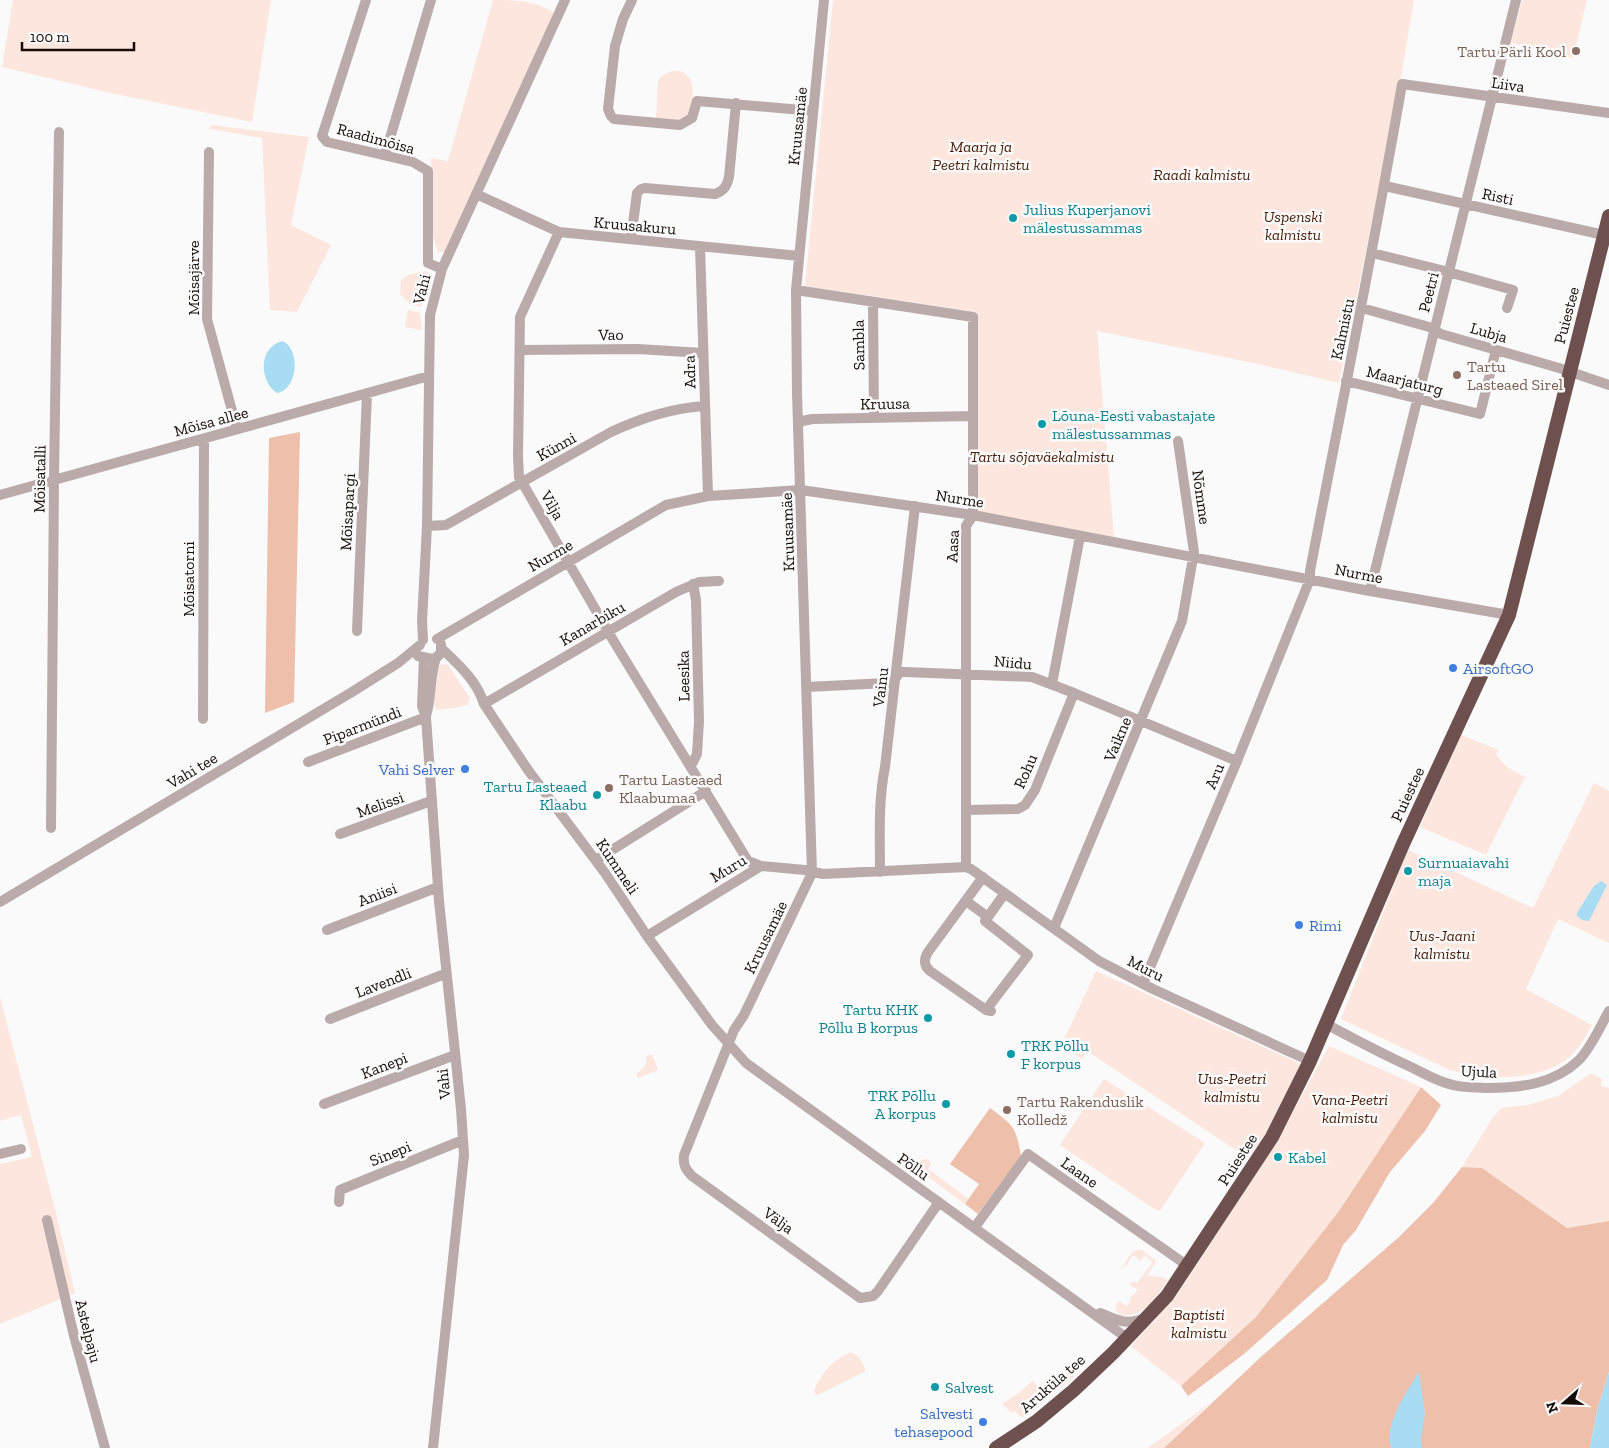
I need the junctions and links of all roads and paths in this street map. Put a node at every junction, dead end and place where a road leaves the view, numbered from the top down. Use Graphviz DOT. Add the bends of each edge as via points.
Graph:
graph roads {
  1 [pos="366,0"];
  2 [pos="431,0"];
  3 [pos="565,0"];
  4 [pos="632,0"];
  5 [pos="824,0"];
  6 [pos="1516,0"];
  7 [pos="1402,84"];
  8 [pos="1492,96"];
  9 [pos="736,104"];
  10 [pos="813,111"];
  11 [pos="1609,113"];
  12 [pos="59,132"];
  13 [pos="209,152"];
  14 [pos="385,155"];
  15 [pos="1385,186"];
  16 [pos="476,194"];
  17 [pos="1465,204"];
  18 [pos="1609,216"];
  19 [pos="559,232"];
  20 [pos="1604,235"];
  21 [pos="631,240"];
  22 [pos="700,246"];
  23 [pos="1372,253"];
  24 [pos="799,256"];
  25 [pos="442,269"];
  26 [pos="1448,272"];
  27 [pos="796,290"];
  28 [pos="873,302"];
  29 [pos="1362,308"];
  30 [pos="1507,308"];
  31 [pos="1434,330"];
  32 [pos="520,350"];
  33 [pos="1496,350"];
  34 [pos="703,352"];
  35 [pos="1569,372"];
  36 [pos="429,376"];
  37 [pos="1346,381"];
  38 [pos="1609,385"];
  39 [pos="367,393"];
  40 [pos="1417,398"];
  41 [pos="705,406"];
  42 [pos="974,416"];
  43 [pos="874,418"];
  44 [pos="798,422"];
  45 [pos="238,429"];
  46 [pos="204,439"];
  47 [pos="1178,441"];
  48 [pos="54,480"];
  49 [pos="522,482"];
  50 [pos="801,490"];
  51 [pos="0,495"];
  52 [pos="708,496"];
  53 [pos="915,506"];
  54 [pos="973,515"];
  55 [pos="427,526"];
  56 [pos="1080,536"];
  57 [pos="1194,557"];
  58 [pos="568,562"];
  59 [pos="1310,579"];
  60 [pos="719,581"];
  61 [pos="693,584"];
  62 [pos="1370,590"];
  63 [pos="423,612"];
  64 [pos="1509,615"];
  65 [pos="357,631"];
  66 [pos="608,631"];
  67 [pos="435,638"];
  68 [pos="421,643"];
  69 [pos="442,648"];
  70 [pos="424,657"];
  71 [pos="436,658"];
  72 [pos="398,663"];
  73 [pos="966,674"];
  74 [pos="896,678"];
  75 [pos="1052,684"];
  76 [pos="806,687"];
  77 [pos="1074,693"];
  78 [pos="484,704"];
  79 [pos="426,717"];
  80 [pos="202,719"];
  81 [pos="1140,721"];
  82 [pos="1237,761"];
  83 [pos="308,762"];
  84 [pos="690,764"];
  85 [pos="706,791"];
  86 [pos="431,801"];
  87 [pos="966,810"];
  88 [pos="51,828"];
  89 [pos="340,834"];
  90 [pos="596,860"];
  91 [pos="761,866"];
  92 [pos="966,867"];
  93 [pos="812,872"];
  94 [pos="880,872"];
  95 [pos="984,878"];
  96 [pos="438,887"];
  97 [pos="1005,893"];
  98 [pos="966,901"];
  99 [pos="0,902"];
  100 [pos="988,917"];
  101 [pos="1054,928"];
  102 [pos="328,930"];
  103 [pos="647,936"];
  104 [pos="447,976"];
  105 [pos="1143,984"];
  106 [pos="1609,1011"];
  107 [pos="330,1019"];
  108 [pos="1326,1024"];
  109 [pos="728,1044"];
  110 [pos="455,1055"];
  111 [pos="1310,1061"];
  112 [pos="324,1104"];
  113 [pos="463,1140"];
  114 [pos="21,1149"];
  115 [pos="0,1154"];
  116 [pos="338,1202"];
  117 [pos="939,1202"];
  118 [pos="47,1220"];
  119 [pos="975,1227"];
  120 [pos="1188,1266"];
  121 [pos="1085,1308"];
  122 [pos="1148,1318"];
  123 [pos="1127,1338"];
  124 [pos="105,1448"];
  125 [pos="433,1448"];
  126 [pos="996,1448"];
  1 -- 14 [label="street, Raadimõisa" via="322,136 327,142"];
  2 -- 14 [label="street"];
  3 -- 16 [label="street, Vahi"];
  4 -- 9 [label="street" via="615,46 608,109 611,116 618,120 680,125 692,118 697,100"];
  5 -- 10 [label="street, Kruusamäe"];
  6 -- 8 [label="street, Peetri"];
  7 -- 8 [label="street, Liiva"];
  7 -- 15 [label="street, Kalmistu"];
  8 -- 11 [label="street, Liiva"];
  8 -- 17 [label="street, Peetri"];
  9 -- 10 [label="street"];
  9 -- 21 [label="street" via="729,177 723,191 715,194 640,189"];
  10 -- 24 [label="street, Kruusamäe"];
  12 -- 48 [label="street, Mõisatalli"];
  13 -- 45 [label="street, Mõisajärve" via="207,319"];
  14 -- 25 [label="street, Raadimõisa" via="413,162 428,171 428,264"];
  15 -- 17 [label="street, Risti"];
  15 -- 23 [label="street, Kalmistu"];
  16 -- 19 [label="street, Kruusakuru"];
  16 -- 25 [label="street, Vahi"];
  17 -- 20 [label="street, Risti"];
  17 -- 26 [label="street, Peetri"];
  18 -- 20 [label="highway, Puiestee"];
  19 -- 21 [label="street, Kruusakuru"];
  19 -- 32 [label="street, Vilja" via="520,317"];
  20 -- 35 [label="highway, Puiestee"];
  21 -- 22 [label="street, Kruusakuru"];
  22 -- 24 [label="street, Kruusakuru"];
  22 -- 34 [label="street, Adra"];
  23 -- 26 [label="street"];
  23 -- 29 [label="street, Kalmistu"];
  24 -- 27 [label="street, Kruusamäe"];
  25 -- 36 [label="street, Vahi" via="430,315"];
  26 -- 30 [label="street" via="1513,290"];
  26 -- 31 [label="street, Peetri"];
  27 -- 28 [label="street, Aasa"];
  27 -- 44 [label="street, Kruusamäe"];
  28 -- 42 [label="street, Aasa" via="973,317"];
  28 -- 43 [label="street, Sambla"];
  29 -- 31 [label="street, Lubja"];
  29 -- 37 [label="street, Kalmistu"];
  31 -- 33 [label="street, Lubja"];
  31 -- 40 [label="street, Peetri"];
  32 -- 34 [label="street, Vao"];
  32 -- 49 [label="street, Vilja" via="518,457"];
  33 -- 35 [label="street, Lubja"];
  33 -- 40 [label="street, Maarjaturg" via="1480,414"];
  34 -- 41 [label="street, Adra"];
  35 -- 38 [label="street, Lubja"];
  35 -- 64 [label="highway, Puiestee"];
  36 -- 39 [label="street, Mõisa allee"];
  36 -- 55 [label="street, Vahi"];
  37 -- 40 [label="street, Maarjaturg"];
  37 -- 59 [label="street, Kalmistu"];
  39 -- 45 [label="street, Mõisa allee"];
  39 -- 65 [label="street, Mõisapargi"];
  40 -- 62 [label="street, Peetri"];
  41 -- 49 [label="street, Künni" via="636,420"];
  41 -- 52 [label="street, Adra"];
  42 -- 43 [label="street, Kruusa"];
  42 -- 54 [label="street, Aasa"];
  43 -- 44 [label="street, Kruusa"];
  44 -- 50 [label="street, Kruusamäe"];
  45 -- 46 [label="street, Mõisa allee"];
  46 -- 48 [label="street, Mõisa allee"];
  46 -- 80 [label="street, Mõisatorni"];
  47 -- 57 [label="street, Nõmme"];
  48 -- 51 [label="street, Mõisa allee"];
  48 -- 88 [label="street, Mõisatalli"];
  49 -- 55 [label="street, Künni" via="446,525"];
  49 -- 58 [label="street, Vilja"];
  50 -- 52 [label="street, Nurme"];
  50 -- 53 [label="street, Nurme"];
  50 -- 76 [label="street, Kruusamäe"];
  52 -- 58 [label="street, Nurme" via="666,505"];
  53 -- 54 [label="street, Nurme"];
  53 -- 74 [label="street, Vainu"];
  54 -- 56 [label="street, Nurme"];
  54 -- 73 [label="street, Aasa" via="966,526"];
  55 -- 63 [label="street, Vahi"];
  56 -- 57 [label="street, Nurme"];
  56 -- 75 [label="street"];
  57 -- 59 [label="street, Nurme"];
  57 -- 81 [label="street, Vaikne" via="1182,622"];
  58 -- 66 [label="street, Vilja"];
  58 -- 67 [label="street, Nurme"];
  59 -- 62 [label="street, Nurme"];
  59 -- 82 [label="street, Aru"];
  60 -- 61 [label="street, Kanarbiku"];
  61 -- 66 [label="street, Kanarbiku"];
  61 -- 84 [label="street, Leesika" via="700,721 697,754"];
  62 -- 64 [label="street, Nurme"];
  63 -- 67 [label="street, Vahi"];
  63 -- 68 [label="street, Vahi"];
  64 -- 108 [label="highway, Puiestee" via="1403,844"];
  66 -- 78 [label="street, Kanarbiku"];
  66 -- 84 [label="street, Vilja"];
  67 -- 68 [label="street" via="426,638"];
  67 -- 69 [label="street"];
  68 -- 70 [label="street" via="420,652"];
  68 -- 72 [label="street, Vahi tee"];
  69 -- 71 [label="street"];
  69 -- 78 [label="street, Kummeli" via="465,670"];
  70 -- 71 [label="street"];
  70 -- 72 [label="street, Vahi tee" via="417,656"];
  70 -- 79 [label="street, Vahi" via="422,706"];
  71 -- 78 [label="street, Kummeli" via="452,666"];
  71 -- 79 [label="street, Vahi"];
  72 -- 99 [label="street, Vahi tee"];
  73 -- 74 [label="street, Niidu" via="900,672"];
  73 -- 75 [label="street, Niidu" via="1032,677"];
  73 -- 87 [label="street, Aasa"];
  74 -- 76 [label="street, Niidu" via="887,683"];
  74 -- 94 [label="street, Vainu" via="879,815"];
  75 -- 77 [label="street, Niidu"];
  76 -- 93 [label="street, Kruusamäe"];
  77 -- 81 [label="street, Niidu"];
  77 -- 87 [label="street, Rohu" via="1035,790 1025,804 1018,809"];
  78 -- 90 [label="street, Kummeli" via="528,770"];
  79 -- 83 [label="street, Piparmündi"];
  79 -- 86 [label="street, Vahi"];
  81 -- 82 [label="street, Niidu"];
  81 -- 101 [label="street, Vaikne"];
  82 -- 105 [label="street, Aru"];
  84 -- 85 [label="street, Vilja"];
  85 -- 90 [label="street"];
  85 -- 91 [label="street, Vilja" via="748,861"];
  86 -- 89 [label="street, Melissi"];
  86 -- 96 [label="street, Vahi"];
  87 -- 92 [label="street, Aasa"];
  90 -- 103 [label="street, Kummeli"];
  91 -- 93 [label="street, Muru"];
  91 -- 103 [label="street, Muru"];
  92 -- 94 [label="street, Muru"];
  92 -- 95 [label="street, Muru"];
  93 -- 94 [label="street, Muru"];
  93 -- 109 [label="street, Kruusamäe"];
  95 -- 97 [label="street, Muru"];
  95 -- 98 [label="street"];
  96 -- 102 [label="street, Aniisi"];
  96 -- 104 [label="street, Vahi"];
  97 -- 100 [label="street"];
  97 -- 101 [label="street, Muru"];
  98 -- 100 [label="street"];
  98 -- 100 [label="street" via="928,952 925,964 988,1010 1028,955 985,921"];
  101 -- 105 [label="street, Muru" via="1099,961"];
  103 -- 109 [label="street, Kummeli"];
  104 -- 107 [label="street, Lavendli" via="442,975"];
  104 -- 110 [label="street, Vahi"];
  105 -- 111 [label="street, Muru"];
  106 -- 108 [label="street, Ujula" via="1581,1058 1563,1073 1544,1082 1504,1088 1466,1087 1439,1081"];
  108 -- 111 [label="highway, Puiestee"];
  109 -- 117 [label="street, Põllu" via="746,1063"];
  109 -- 117 [label="street, Välja" via="684,1155 685,1169 692,1176 860,1298 873,1296 878,1291"];
  110 -- 112 [label="street, Kanepi"];
  110 -- 113 [label="street, Vahi"];
  111 -- 120 [label="highway, Puiestee" via="1272,1137"];
  113 -- 116 [label="street, Sinepi" via="340,1190"];
  113 -- 125 [label="street, Vahi" via="455,1248"];
  114 -- 115 [label="street"];
  117 -- 119 [label="street, Põllu"];
  118 -- 124 [label="street, Astelpaju"];
  119 -- 120 [label="street, Laane" via="1028,1154"];
  119 -- 121 [label="street, Põllu"];
  120 -- 122 [label="highway, Puiestee"];
  121 -- 122 [label="street, Põllu" via="1123,1322"];
  121 -- 123 [label="street, Põllu"];
  122 -- 123 [label="highway, Puiestee"];
  123 -- 126 [label="highway, Aruküla tee" via="1044,1416"];
}
